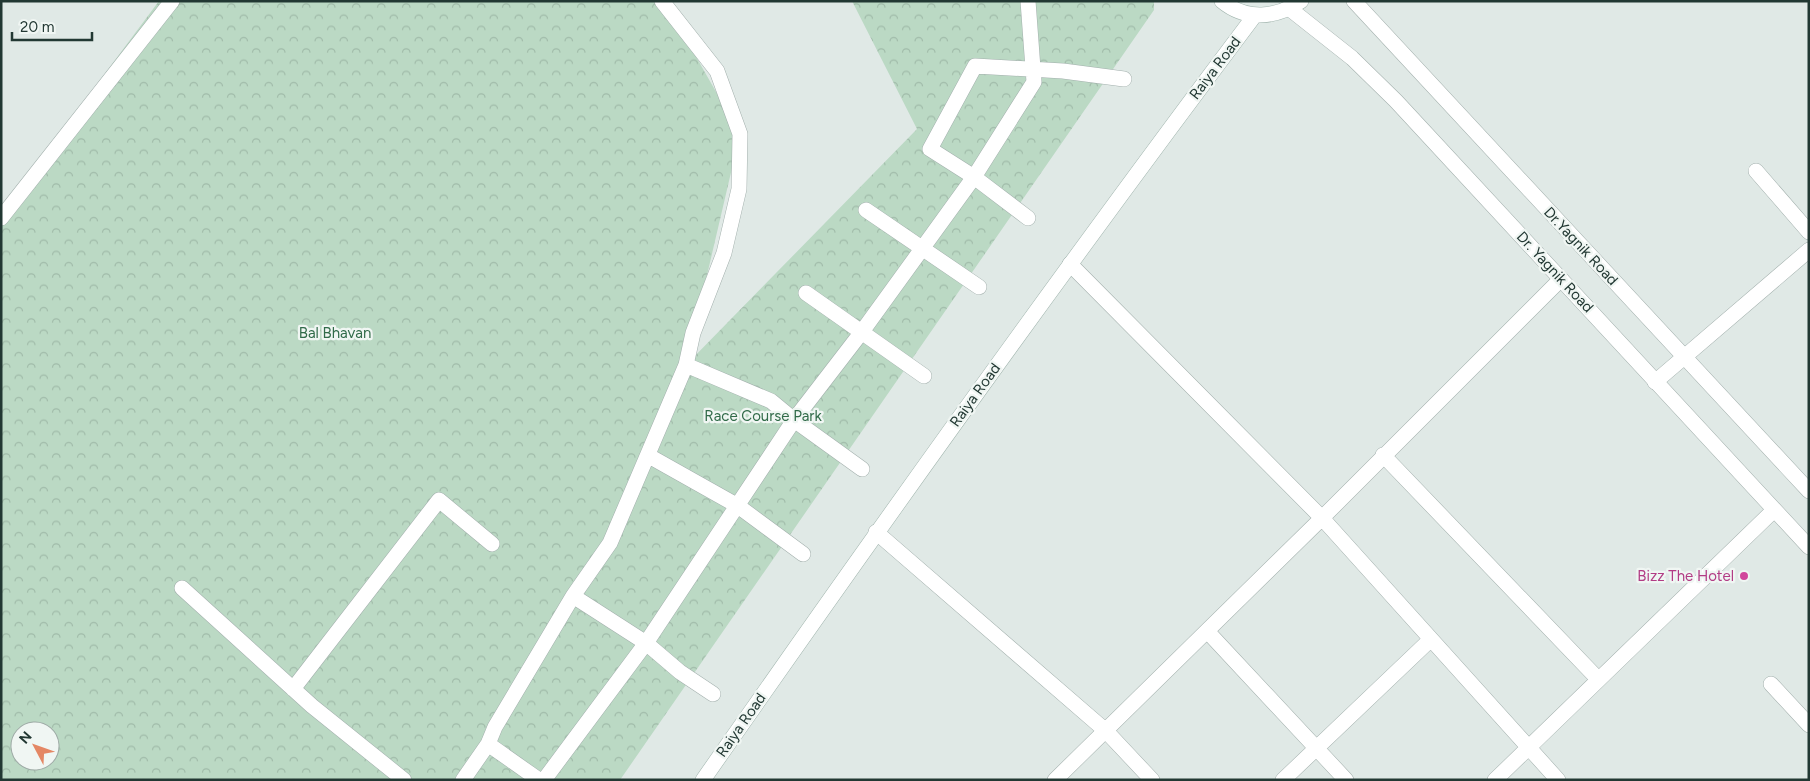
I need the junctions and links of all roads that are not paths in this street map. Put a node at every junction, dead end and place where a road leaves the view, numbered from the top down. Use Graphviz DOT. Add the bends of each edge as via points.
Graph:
graph roads {
  1 [pos="172,1"];
  2 [pos="662,1"];
  3 [pos="1028,1"];
  4 [pos="1222,1"];
  5 [pos="1354,1"];
  6 [pos="1295,5"];
  7 [pos="1256,15"];
  8 [pos="1033,69"];
  9 [pos="1124,79"];
  10 [pos="1756,171"];
  11 [pos="974,177"];
  12 [pos="866,210"];
  13 [pos="1,218"];
  14 [pos="1028,218"];
  15 [pos="1809,232"];
  16 [pos="922,250"];
  17 [pos="1809,250"];
  18 [pos="1070,264"];
  19 [pos="1561,279"];
  20 [pos="979,287"];
  21 [pos="806,293"];
  22 [pos="861,333"];
  23 [pos="1684,356"];
  24 [pos="686,365"];
  25 [pos="924,376"];
  26 [pos="1656,382"];
  27 [pos="794,420"];
  28 [pos="1383,455"];
  29 [pos="648,456"];
  30 [pos="862,469"];
  31 [pos="1809,490"];
  32 [pos="738,506"];
  33 [pos="1773,511"];
  34 [pos="1322,518"];
  35 [pos="876,532"];
  36 [pos="492,544"];
  37 [pos="1809,547"];
  38 [pos="803,554"];
  39 [pos="182,588"];
  40 [pos="573,596"];
  41 [pos="1207,631"];
  42 [pos="1430,640"];
  43 [pos="646,643"];
  44 [pos="1598,679"];
  45 [pos="1770,684"];
  46 [pos="293,690"];
  47 [pos="713,694"];
  48 [pos="1809,725"];
  49 [pos="1106,730"];
  50 [pos="488,744"];
  51 [pos="1529,747"];
  52 [pos="1316,748"];
  53 [pos="404,780"];
  54 [pos="463,780"];
  55 [pos="540,780"];
  56 [pos="544,780"];
  57 [pos="703,780"];
  58 [pos="1055,780"];
  59 [pos="1152,780"];
  60 [pos="1283,780"];
  61 [pos="1346,780"];
  62 [pos="1495,780"];
  63 [pos="1558,780"];
  1 -- 13 [label="street"];
  2 -- 24 [label="street" via="717,72 740,134 737,198 724,253 692,333"];
  3 -- 8 [label="street"];
  4 -- 7 [label="street" via="1239,12"];
  5 -- 23 [label="street, Dr.Yagnik Road"];
  6 -- 7 [label="street" via="1273,14"];
  6 -- 19 [label="street, Dr. Yagnik Road" via="1396,101"];
  7 -- 18 [label="street, Raiya Road"];
  8 -- 9 [label="street"];
  8 -- 11 [label="street" via="1034,82"];
  8 -- 11 [label="street" via="975,66 949,111 930,149"];
  10 -- 15 [label="street"];
  11 -- 14 [label="street"];
  11 -- 16 [label="street"];
  12 -- 16 [label="street"];
  16 -- 20 [label="street"];
  16 -- 22 [label="street"];
  17 -- 23 [label="street"];
  18 -- 34 [label="street"];
  18 -- 35 [label="street, Raiya Road"];
  19 -- 26 [label="street, Dr. Yagnik Road"];
  19 -- 28 [label="street"];
  21 -- 22 [label="street"];
  22 -- 25 [label="street"];
  22 -- 27 [label="street"];
  23 -- 26 [label="street"];
  23 -- 31 [label="street, Dr.Yagnik Road"];
  24 -- 27 [label="street" via="772,401"];
  24 -- 29 [label="street"];
  26 -- 33 [label="street, Dr. Yagnik Road"];
  27 -- 30 [label="street"];
  27 -- 32 [label="street"];
  28 -- 34 [label="street"];
  28 -- 44 [label="street"];
  29 -- 32 [label="street"];
  29 -- 40 [label="street" via="610,543"];
  32 -- 38 [label="street"];
  32 -- 43 [label="street"];
  33 -- 37 [label="street, Dr. Yagnik Road"];
  33 -- 44 [label="street"];
  34 -- 41 [label="street"];
  34 -- 42 [label="street"];
  35 -- 49 [label="street"];
  35 -- 57 [label="street, Raiya Road"];
  36 -- 46 [label="street" via="439,500"];
  39 -- 46 [label="street"];
  40 -- 43 [label="street"];
  40 -- 50 [label="street"];
  41 -- 49 [label="street"];
  41 -- 52 [label="street"];
  42 -- 51 [label="street"];
  42 -- 52 [label="street"];
  43 -- 47 [label="street"];
  43 -- 56 [label="street"];
  44 -- 51 [label="street"];
  45 -- 48 [label="street"];
  46 -- 53 [label="street"];
  49 -- 58 [label="street"];
  49 -- 59 [label="street"];
  50 -- 54 [label="street"];
  50 -- 55 [label="street"];
  51 -- 62 [label="street"];
  51 -- 63 [label="street"];
  52 -- 60 [label="street"];
  52 -- 61 [label="street"];
}
